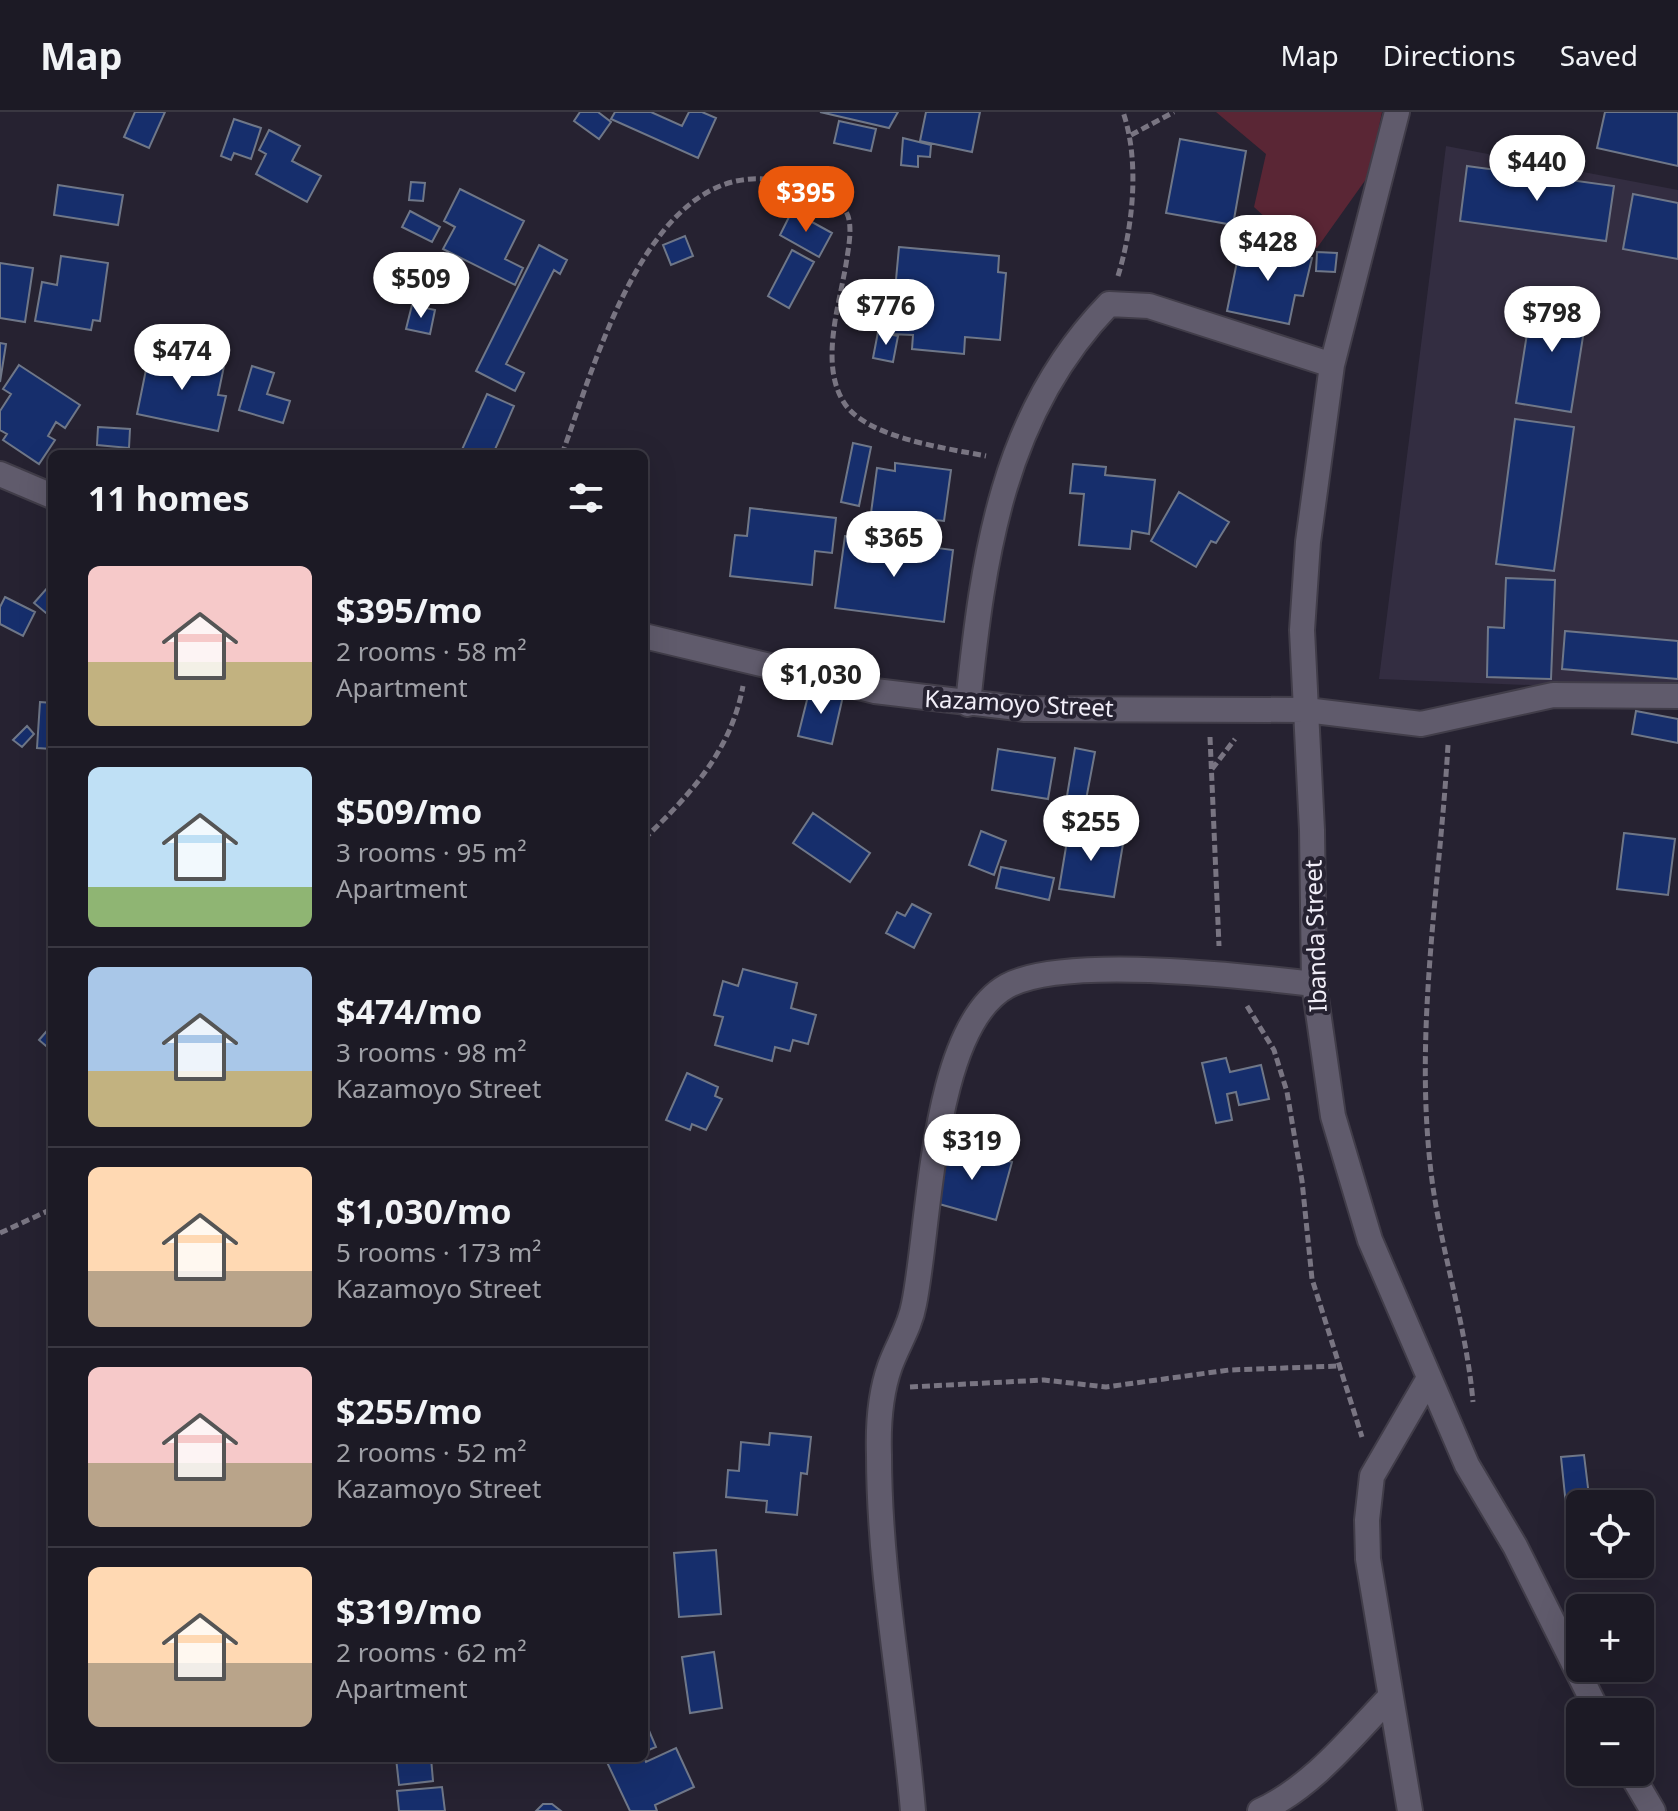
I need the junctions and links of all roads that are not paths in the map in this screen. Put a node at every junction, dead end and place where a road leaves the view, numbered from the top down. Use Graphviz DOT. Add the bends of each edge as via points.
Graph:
graph roads {
  1 [pos="1397,112"];
  2 [pos="1332,365"];
  3 [pos="0,474"];
  4 [pos="48,494"];
  5 [pos="648,637"];
  6 [pos="1678,696"];
  7 [pos="968,704"];
  8 [pos="1306,710"];
  9 [pos="1314,984"];
  10 [pos="1429,1378"];
  11 [pos="1389,1698"];
  12 [pos="1591,1698"];
  13 [pos="1638,1786"];
  14 [pos="913,1811"];
  15 [pos="1260,1811"];
  16 [pos="1410,1811"];
  17 [pos="1653,1811"];
  1 -- 2 [label="street, Ibanda Street"];
  2 -- 7 [label="street" via="1149,306 1109,304 1078,336 1010,461 978,608"];
  2 -- 8 [label="street, Ibanda Street" via="1308,542 1302,630"];
  3 -- 4 [label="street"];
  5 -- 7 [label="street, Kazamoyo Street" via="875,691"];
  6 -- 8 [label="street, Kazamoyo Street" via="1553,695 1421,724"];
  7 -- 8 [label="street, Kazamoyo Street"];
  8 -- 9 [label="street, Ibanda Street"];
  9 -- 10 [label="street, Ibanda Street" via="1333,1116 1370,1240"];
  9 -- 14 [label="street" via="1219,972 1037,976 1001,990 981,1012 956,1064 935,1144 913,1308 884,1388 879,1454 883,1551"];
  10 -- 11 [label="street" via="1372,1476 1368,1559"];
  10 -- 12 [label="street, Ibanda Street" via="1467,1465 1515,1546"];
  11 -- 15 [label="street" via="1304,1783"];
  11 -- 16 [label="street"];
  13 -- 17 [label="street"];
}
